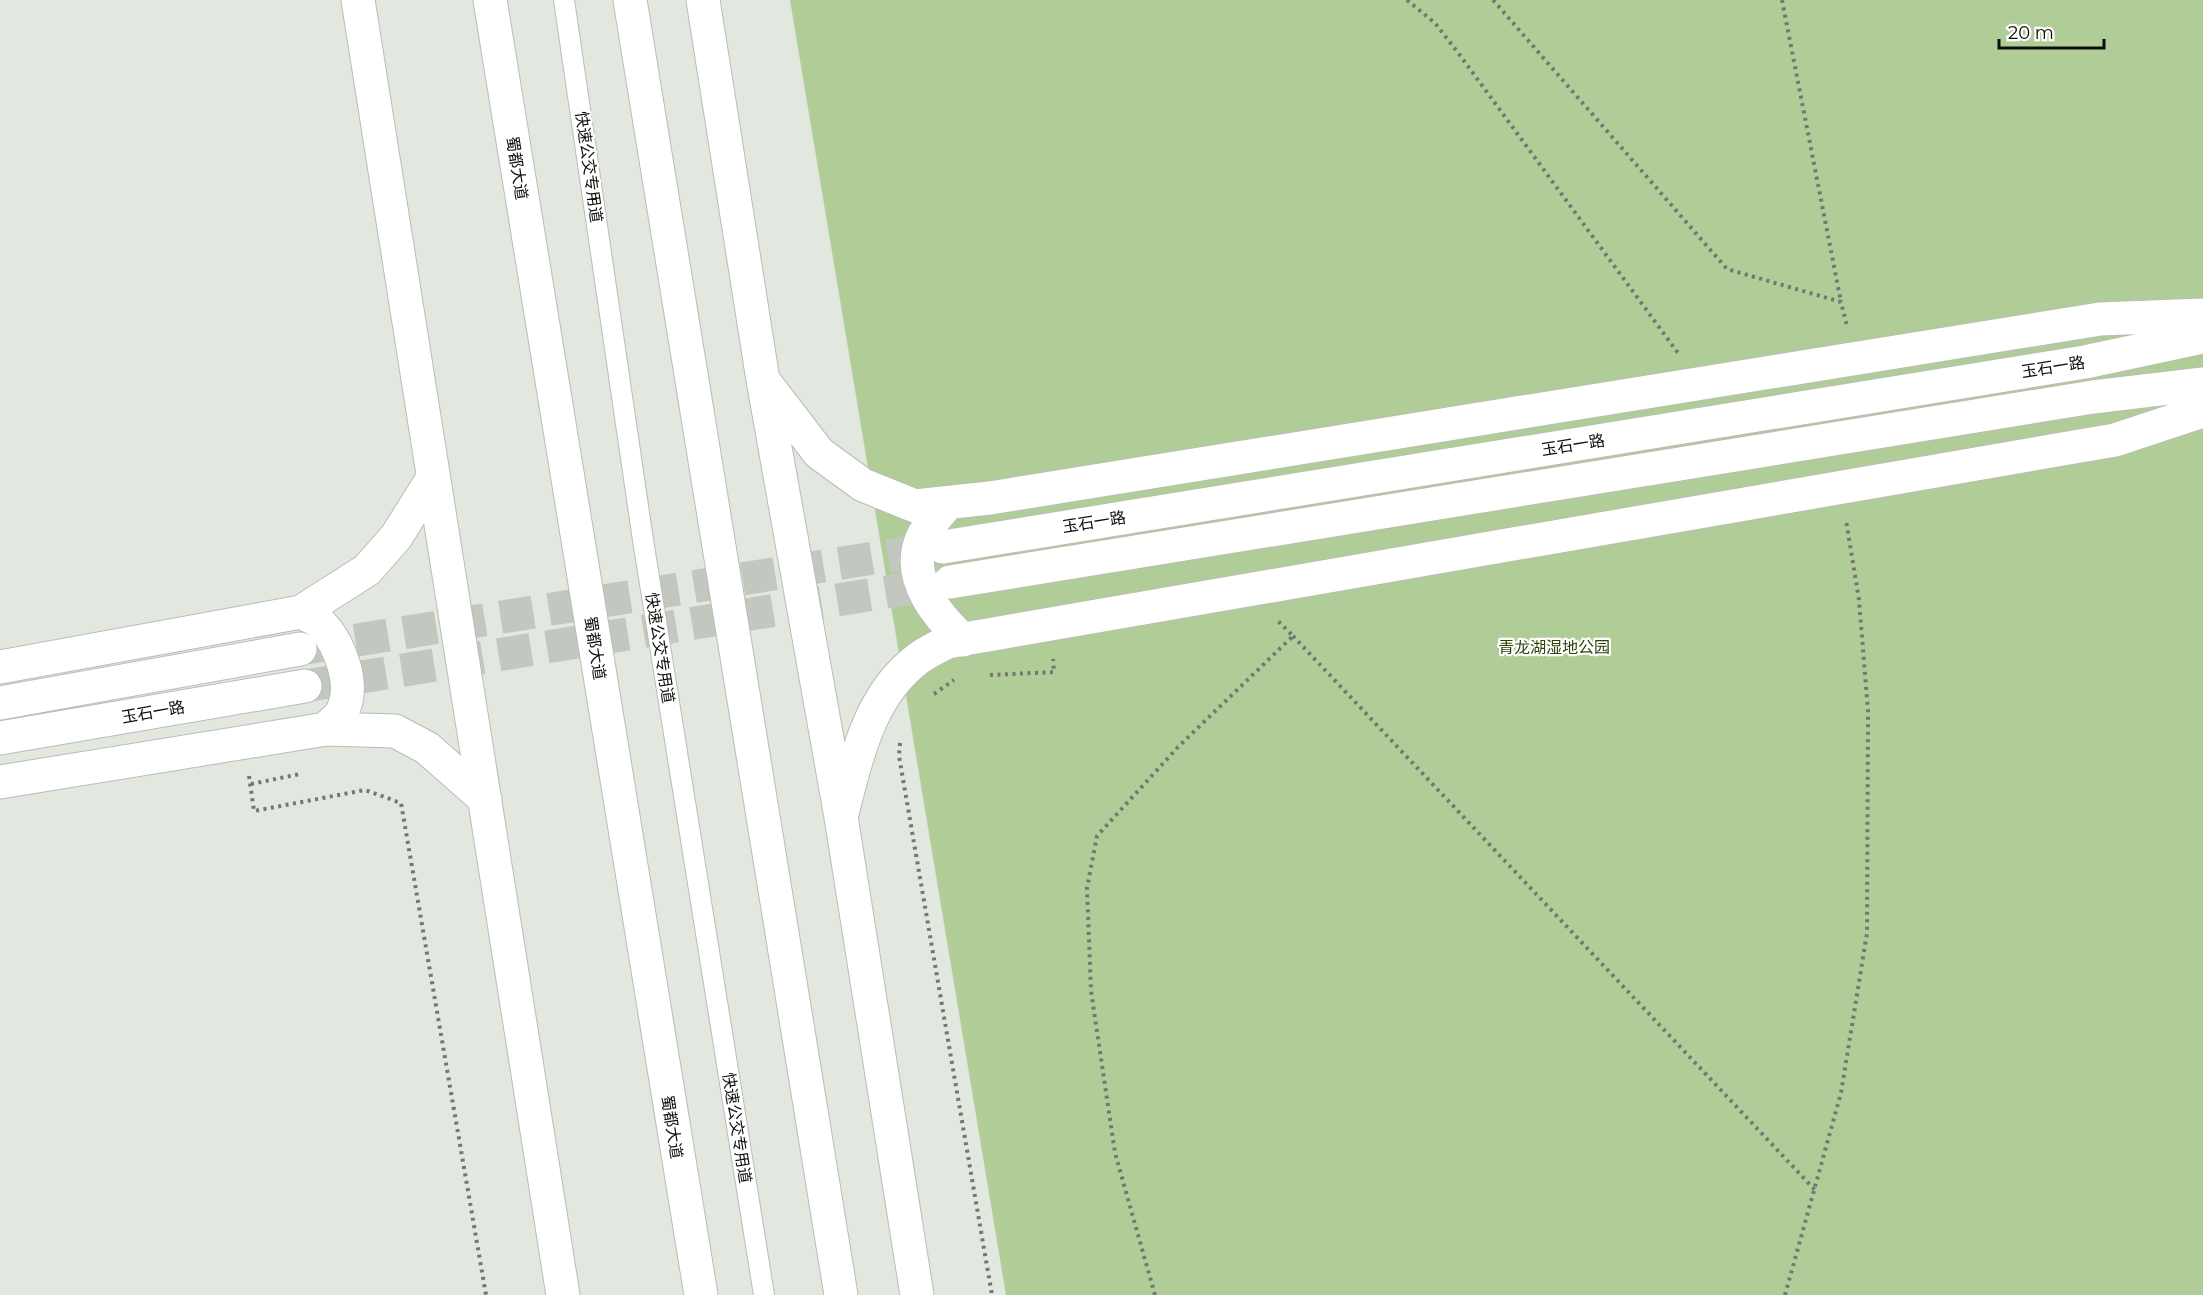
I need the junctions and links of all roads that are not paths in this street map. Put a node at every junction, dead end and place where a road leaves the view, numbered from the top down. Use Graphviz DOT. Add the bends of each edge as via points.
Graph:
graph roads {
  1 [pos="358,0"];
  2 [pos="490,0"];
  3 [pos="564,0"];
  4 [pos="630,0"];
  5 [pos="703,0"];
  6 [pos="2203,315"];
  7 [pos="2203,338"];
  8 [pos="763,380"];
  9 [pos="2203,384"];
  10 [pos="2203,411"];
  11 [pos="434,478"];
  12 [pos="948,502"];
  13 [pos="943,547"];
  14 [pos="950,582"];
  15 [pos="301,612"];
  16 [pos="963,640"];
  17 [pos="300,649"];
  18 [pos="0,667"];
  19 [pos="305,686"];
  20 [pos="0,703"];
  21 [pos="326,729"];
  22 [pos="0,738"];
  23 [pos="0,782"];
  24 [pos="484,799"];
  25 [pos="841,817"];
  26 [pos="563,1295"];
  27 [pos="701,1295"];
  28 [pos="764,1295"];
  29 [pos="841,1295"];
  30 [pos="917,1295"];
  1 -- 11 [label="main road"];
  2 -- 27 [label="main road, 蜀都大道"];
  3 -- 28 [label="lane, 快速公交专用道" via="644,540"];
  4 -- 29 [label="main road"];
  5 -- 8 [label="main road"];
  6 -- 12 [label="main road" via="2100,319"];
  7 -- 13 [label="main road, 玉石一路" via="2085,362"];
  8 -- 12 [label="main road" via="819,453 863,485 915,507"];
  8 -- 25 [label="main road"];
  9 -- 14 [label="main road" via="2081,399"];
  10 -- 16 [label="main road" via="2115,440"];
  11 -- 15 [label="main road" via="396,537 368,570"];
  11 -- 24 [label="main road"];
  12 -- 16 [label="main road" via="924,534 916,555 925,597"];
  15 -- 18 [label="main road"];
  15 -- 21 [label="main road" via="320,622 338,646 344,671 346,692 342,712"];
  16 -- 25 [label="main road" via="947,642 918,658 897,679 863,733"];
  17 -- 20 [label="main road"];
  19 -- 22 [label="main road, 玉石一路"];
  21 -- 23 [label="main road"];
  21 -- 24 [label="main road" via="395,731 427,748"];
  24 -- 26 [label="main road"];
  25 -- 30 [label="main road"];
}
